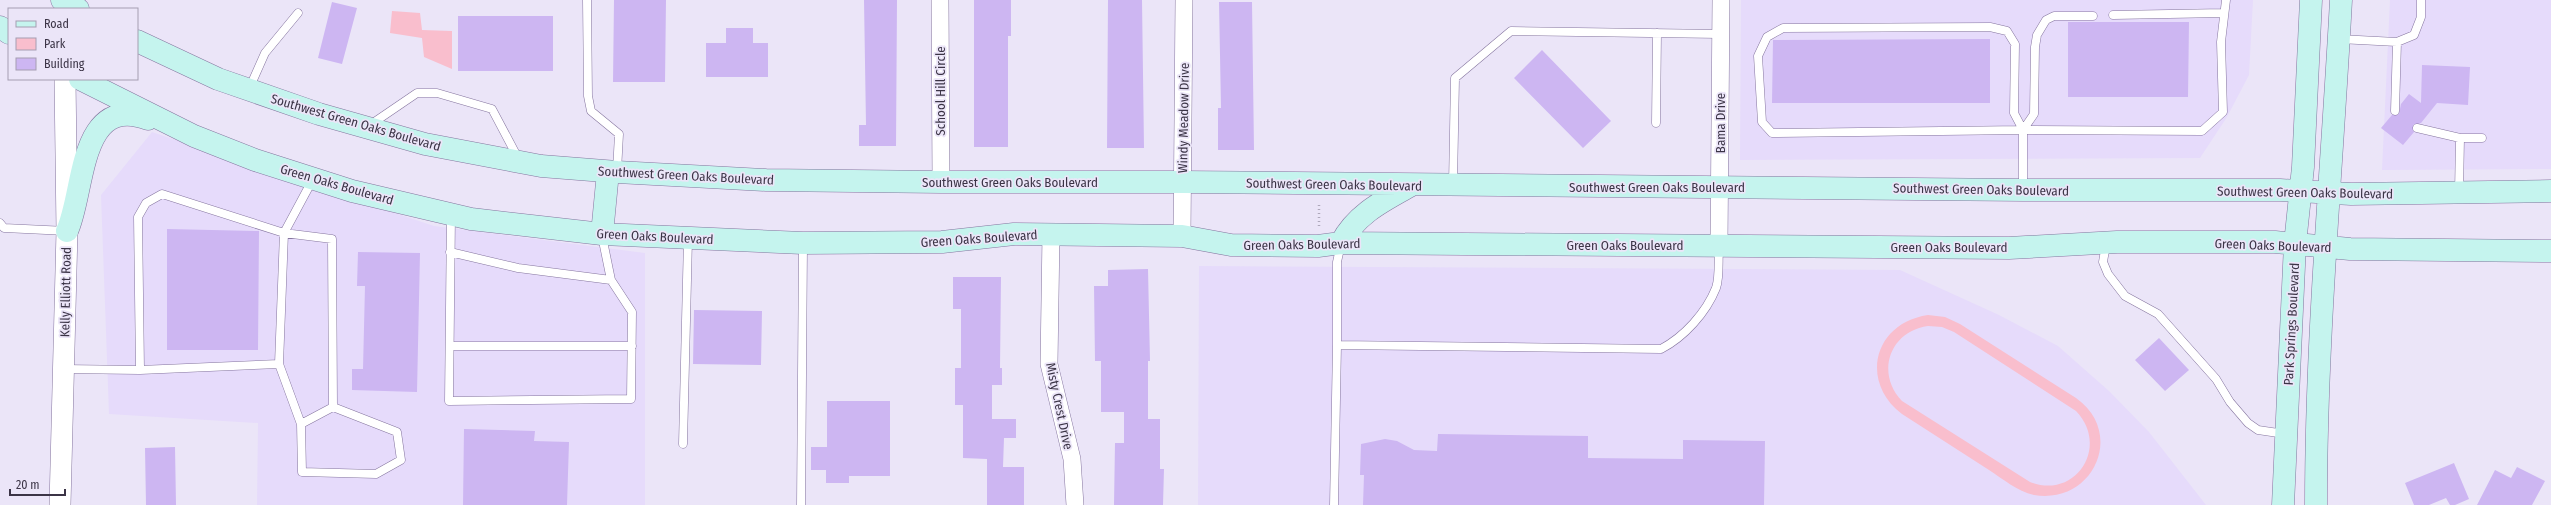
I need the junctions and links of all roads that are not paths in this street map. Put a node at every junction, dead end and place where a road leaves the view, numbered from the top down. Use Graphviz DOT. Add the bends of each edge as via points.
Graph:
graph roads {
  1 [pos="587,0"];
  2 [pos="940,0"];
  3 [pos="1184,0"];
  4 [pos="1721,0"];
  5 [pos="2226,0"];
  6 [pos="2311,0"];
  7 [pos="2341,0"];
  8 [pos="2421,0"];
  9 [pos="298,12"];
  10 [pos="2224,13"];
  11 [pos="2113,15"];
  12 [pos="2093,16"];
  13 [pos="1658,33"];
  14 [pos="1720,34"];
  15 [pos="2339,39"];
  16 [pos="138,41"];
  17 [pos="2397,42"];
  18 [pos="65,80"];
  19 [pos="82,80"];
  20 [pos="248,90"];
  21 [pos="2395,111"];
  22 [pos="168,123"];
  23 [pos="1656,123"];
  24 [pos="366,127"];
  25 [pos="2417,128"];
  26 [pos="2023,130"];
  27 [pos="2460,138"];
  28 [pos="2482,138"];
  29 [pos="520,162"];
  30 [pos="613,172"];
  31 [pos="313,179"];
  32 [pos="941,182"];
  33 [pos="1182,182"];
  34 [pos="1411,185"];
  35 [pos="1453,186"];
  36 [pos="1719,187"];
  37 [pos="2023,190"];
  38 [pos="2300,191"];
  39 [pos="2551,191"];
  40 [pos="2329,193"];
  41 [pos="2459,193"];
  42 [pos="451,214"];
  43 [pos="0,224"];
  44 [pos="67,231"];
  45 [pos="284,233"];
  46 [pos="602,234"];
  47 [pos="1051,234"];
  48 [pos="1182,236"];
  49 [pos="688,239"];
  50 [pos="803,243"];
  51 [pos="1341,243"];
  52 [pos="2106,243"];
  53 [pos="2295,244"];
  54 [pos="1719,246"];
  55 [pos="2325,246"];
  56 [pos="2551,251"];
  57 [pos="450,252"];
  58 [pos="611,280"];
  59 [pos="1337,345"];
  60 [pos="450,346"];
  61 [pos="632,346"];
  62 [pos="279,364"];
  63 [pos="63,369"];
  64 [pos="140,370"];
  65 [pos="333,407"];
  66 [pos="301,424"];
  67 [pos="2285,434"];
  68 [pos="683,444"];
  69 [pos="60,505"];
  70 [pos="801,505"];
  71 [pos="1075,505"];
  72 [pos="1334,505"];
  73 [pos="2283,505"];
  74 [pos="2316,505"];
  1 -- 30 [label="lane" via="588,96 591,110 618,134"];
  2 -- 32 [label="street, School Hill Circle"];
  3 -- 33 [label="street, Windy Meadow Drive"];
  4 -- 14 [label="street, Bama Drive"];
  5 -- 10 [label="lane"];
  6 -- 38 [label="main road, Park Springs Boulevard"];
  7 -- 15 [label="main road"];
  8 -- 17 [label="lane" via="2421,17 2414,35"];
  9 -- 20 [label="lane" via="265,53"];
  10 -- 11 [label="lane"];
  10 -- 26 [label="lane" via="2221,42 2223,112 2202,131"];
  12 -- 26 [label="lane" via="2054,16 2046,20 2037,35 2034,47 2034,114"];
  13 -- 14 [label="lane"];
  13 -- 23 [label="lane"];
  13 -- 35 [label="lane" via="1510,30 1455,78"];
  14 -- 36 [label="street, Bama Drive"];
  15 -- 17 [label="lane"];
  15 -- 40 [label="main road" via="2333,166"];
  16 -- 20 [label="main road, Southwest Green Oaks Boulevard" via="218,79"];
  17 -- 21 [label="lane"];
  18 -- 44 [label="street, Kelly Elliott Road"];
  19 -- 22 [label="main road, Green Oaks Boulevard"];
  20 -- 24 [label="main road, Southwest Green Oaks Boulevard"];
  22 -- 31 [label="main road, Green Oaks Boulevard" via="255,160"];
  22 -- 44 [label="main road" via="157,123 136,115 123,115 108,120 99,127 88,149 73,218"];
  24 -- 29 [label="main road, Southwest Green Oaks Boulevard" via="425,144"];
  24 -- 29 [label="lane" via="417,93 437,93 492,109"];
  25 -- 27 [label="lane"];
  26 -- 26 [label="lane" via="2014,113 2015,44 2007,30 1783,28 1767,37 1758,56 1762,122 1772,133"];
  26 -- 37 [label="lane"];
  27 -- 28 [label="lane"];
  27 -- 41 [label="lane"];
  29 -- 30 [label="main road, Southwest Green Oaks Boulevard"];
  30 -- 32 [label="main road, Southwest Green Oaks Boulevard" via="766,180"];
  30 -- 46 [label="main road"];
  31 -- 42 [label="main road, Green Oaks Boulevard" via="352,191"];
  31 -- 45 [label="lane"];
  32 -- 33 [label="main road, Southwest Green Oaks Boulevard"];
  33 -- 34 [label="main road, Southwest Green Oaks Boulevard"];
  33 -- 48 [label="street, Windy Meadow Drive"];
  34 -- 35 [label="main road, Southwest Green Oaks Boulevard"];
  34 -- 51 [label="main road" via="1372,208 1349,228"];
  35 -- 36 [label="main road, Southwest Green Oaks Boulevard"];
  36 -- 37 [label="main road, Southwest Green Oaks Boulevard"];
  36 -- 54 [label="street, Bama Drive"];
  37 -- 38 [label="main road, Southwest Green Oaks Boulevard"];
  38 -- 40 [label="main road, Southwest Green Oaks Boulevard"];
  38 -- 53 [label="main road, Park Springs Boulevard"];
  39 -- 41 [label="main road, Southwest Green Oaks Boulevard"];
  40 -- 41 [label="main road, Southwest Green Oaks Boulevard"];
  40 -- 55 [label="main road"];
  42 -- 46 [label="main road, Green Oaks Boulevard" via="470,219"];
  42 -- 57 [label="lane"];
  43 -- 44 [label="lane" via="4,228"];
  44 -- 63 [label="street, Kelly Elliott Road"];
  45 -- 62 [label="lane"];
  45 -- 64 [label="lane" via="162,194 146,203 138,217"];
  45 -- 65 [label="lane" via="332,239"];
  46 -- 49 [label="main road, Green Oaks Boulevard"];
  46 -- 58 [label="lane"];
  47 -- 48 [label="main road, Green Oaks Boulevard"];
  47 -- 50 [label="main road, Green Oaks Boulevard" via="1014,234 942,242"];
  47 -- 71 [label="street, Misty Crest Drive" via="1049,364 1072,459"];
  48 -- 51 [label="main road, Green Oaks Boulevard" via="1231,245 1318,246"];
  49 -- 50 [label="main road, Green Oaks Boulevard"];
  49 -- 68 [label="lane"];
  50 -- 70 [label="lane"];
  51 -- 54 [label="main road, Green Oaks Boulevard"];
  51 -- 59 [label="lane" via="1337,262"];
  52 -- 53 [label="main road, Green Oaks Boulevard"];
  52 -- 54 [label="main road, Green Oaks Boulevard" via="2009,248"];
  52 -- 67 [label="lane" via="2104,262 2108,274 2125,296 2158,314 2216,379 2230,402 2248,423 2258,430"];
  53 -- 55 [label="main road, Green Oaks Boulevard"];
  53 -- 67 [label="main road, Park Springs Boulevard"];
  54 -- 59 [label="lane" via="1717,287 1700,314 1679,339 1661,349"];
  55 -- 56 [label="main road, Green Oaks Boulevard"];
  55 -- 74 [label="main road" via="2316,434"];
  57 -- 58 [label="lane" via="518,268"];
  57 -- 60 [label="lane"];
  58 -- 61 [label="lane" via="632,312"];
  59 -- 72 [label="lane"];
  60 -- 61 [label="lane"];
  60 -- 61 [label="lane" via="449,401 631,399"];
  62 -- 64 [label="lane"];
  62 -- 66 [label="lane"];
  63 -- 64 [label="lane"];
  63 -- 69 [label="street, Kelly Elliott Road"];
  65 -- 66 [label="lane"];
  65 -- 66 [label="lane" via="397,432 400,460 376,474 302,472"];
  67 -- 73 [label="main road, Park Springs Boulevard"];
}
